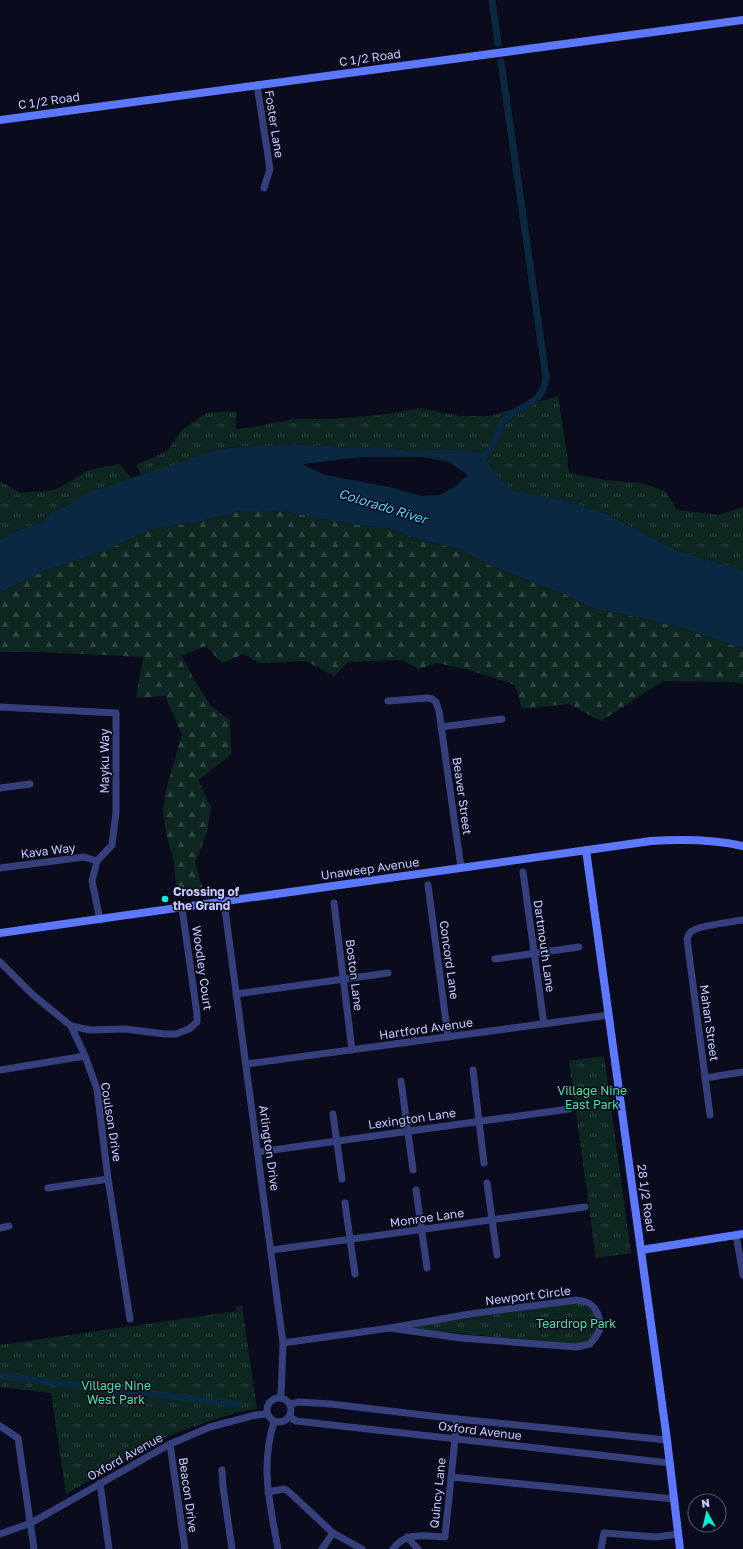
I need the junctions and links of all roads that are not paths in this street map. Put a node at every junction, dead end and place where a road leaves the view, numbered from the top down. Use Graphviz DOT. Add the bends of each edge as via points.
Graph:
graph roads {
  1 [pos="743,20"];
  2 [pos="257,85"];
  3 [pos="0,120"];
  4 [pos="264,188"];
  5 [pos="388,701"];
  6 [pos="0,707"];
  7 [pos="502,720"];
  8 [pos="441,727"];
  9 [pos="30,784"];
  10 [pos="0,788"];
  11 [pos="743,846"];
  12 [pos="586,850"];
  13 [pos="98,861"];
  14 [pos="0,868"];
  15 [pos="461,868"];
  16 [pos="523,872"];
  17 [pos="428,885"];
  18 [pos="224,902"];
  19 [pos="334,903"];
  20 [pos="182,908"];
  21 [pos="100,920"];
  22 [pos="743,920"];
  23 [pos="0,933"];
  24 [pos="579,947"];
  25 [pos="534,954"];
  26 [pos="494,959"];
  27 [pos="0,962"];
  28 [pos="388,973"];
  29 [pos="344,979"];
  30 [pos="236,994"];
  31 [pos="609,1015"];
  32 [pos="544,1024"];
  33 [pos="71,1026"];
  34 [pos="448,1037"];
  35 [pos="352,1050"];
  36 [pos="85,1056"];
  37 [pos="246,1064"];
  38 [pos="0,1070"];
  39 [pos="473,1070"];
  40 [pos="743,1072"];
  41 [pos="705,1078"];
  42 [pos="401,1081"];
  43 [pos="570,1109"];
  44 [pos="333,1114"];
  45 [pos="710,1114"];
  46 [pos="479,1121"];
  47 [pos="408,1131"];
  48 [pos="337,1141"];
  49 [pos="258,1152"];
  50 [pos="484,1163"];
  51 [pos="413,1170"];
  52 [pos="108,1179"];
  53 [pos="342,1179"];
  54 [pos="487,1183"];
  55 [pos="48,1188"];
  56 [pos="416,1190"];
  57 [pos="346,1203"];
  58 [pos="586,1207"];
  59 [pos="492,1220"];
  60 [pos="9,1226"];
  61 [pos="0,1228"];
  62 [pos="421,1230"];
  63 [pos="740,1235"];
  64 [pos="350,1239"];
  65 [pos="272,1250"];
  66 [pos="641,1250"];
  67 [pos="497,1255"];
  68 [pos="427,1268"];
  69 [pos="355,1274"];
  70 [pos="743,1275"];
  71 [pos="130,1319"];
  72 [pos="390,1328"];
  73 [pos="283,1343"];
  74 [pos="281,1398"];
  75 [pos="290,1404"];
  76 [pos="267,1414"];
  77 [pos="290,1417"];
  78 [pos="457,1419"];
  79 [pos="274,1422"];
  80 [pos="0,1426"];
  81 [pos="455,1439"];
  82 [pos="667,1440"];
  83 [pos="170,1444"];
  84 [pos="670,1463"];
  85 [pos="222,1470"];
  86 [pos="451,1477"];
  87 [pos="100,1483"];
  88 [pos="268,1492"];
  89 [pos="674,1499"];
  90 [pos="31,1523"];
  91 [pos="333,1533"];
  92 [pos="0,1534"];
  93 [pos="678,1534"];
  94 [pos="407,1537"];
  95 [pos="34,1549"];
  96 [pos="109,1549"];
  97 [pos="185,1549"];
  98 [pos="232,1549"];
  99 [pos="278,1549"];
  100 [pos="322,1549"];
  101 [pos="362,1549"];
  102 [pos="393,1549"];
  103 [pos="418,1549"];
  104 [pos="601,1549"];
  105 [pos="680,1549"];
  1 -- 2 [label="street, C 1/2 Road"];
  2 -- 3 [label="street, C 1/2 Road"];
  2 -- 4 [label="street, Foster Lane" via="270,169"];
  5 -- 8 [label="street, Beaver Street" via="432,699 437,706"];
  6 -- 13 [label="street, Mayku Way" via="116,713 116,812 112,845"];
  7 -- 8 [label="street"];
  8 -- 15 [label="street, Beaver Street"];
  9 -- 10 [label="street"];
  11 -- 12 [label="street, Unaweep Avenue" via="678,839"];
  12 -- 15 [label="street, Unaweep Avenue"];
  12 -- 31 [label="street, 28 1/2 Road"];
  13 -- 14 [label="street, Kava Way" via="84,857"];
  13 -- 21 [label="street, Mayku Way" via="92,881"];
  15 -- 18 [label="street, Unaweep Avenue"];
  16 -- 25 [label="street, Dartmouth Lane"];
  17 -- 34 [label="street, Concord Lane"];
  18 -- 20 [label="street, Unaweep Avenue"];
  18 -- 30 [label="street, Arlington Drive"];
  19 -- 29 [label="street, Boston Lane"];
  20 -- 21 [label="street, Unaweep Avenue"];
  20 -- 33 [label="street, Woodley Court" via="197,1022 190,1029 176,1034 125,1029 90,1030"];
  21 -- 23 [label="street, Unaweep Avenue"];
  22 -- 41 [label="street, Mahan Street" via="702,927 688,934"];
  24 -- 25 [label="street"];
  25 -- 26 [label="street"];
  25 -- 32 [label="street, Dartmouth Lane"];
  27 -- 33 [label="street, Coulson Drive" via="32,994"];
  28 -- 29 [label="street"];
  29 -- 30 [label="street"];
  29 -- 35 [label="street, Boston Lane"];
  30 -- 37 [label="street, Arlington Drive"];
  31 -- 32 [label="street, Hartford Avenue"];
  31 -- 66 [label="street, 28 1/2 Road"];
  32 -- 34 [label="street, Hartford Avenue"];
  33 -- 36 [label="street, Coulson Drive"];
  34 -- 35 [label="street, Hartford Avenue"];
  35 -- 37 [label="street, Hartford Avenue"];
  36 -- 38 [label="street"];
  36 -- 52 [label="street, Coulson Drive" via="97,1089"];
  37 -- 49 [label="street, Arlington Drive"];
  39 -- 46 [label="street"];
  40 -- 41 [label="street"];
  41 -- 45 [label="street, Mahan Street"];
  42 -- 47 [label="street"];
  43 -- 46 [label="street, Lexington Lane"];
  44 -- 48 [label="street"];
  46 -- 47 [label="street, Lexington Lane"];
  46 -- 50 [label="street"];
  47 -- 48 [label="street, Lexington Lane"];
  47 -- 51 [label="street"];
  48 -- 49 [label="street, Lexington Lane"];
  48 -- 53 [label="street"];
  49 -- 65 [label="street, Arlington Drive"];
  52 -- 55 [label="street"];
  52 -- 71 [label="street, Coulson Drive"];
  54 -- 59 [label="street"];
  56 -- 62 [label="street"];
  57 -- 64 [label="street"];
  58 -- 59 [label="street, Monroe Lane"];
  59 -- 62 [label="street, Monroe Lane"];
  59 -- 67 [label="street"];
  60 -- 61 [label="street"];
  62 -- 64 [label="street, Monroe Lane"];
  62 -- 68 [label="street"];
  63 -- 66 [label="street"];
  63 -- 70 [label="street"];
  64 -- 65 [label="street, Monroe Lane"];
  64 -- 69 [label="street"];
  65 -- 73 [label="street, Arlington Drive"];
  66 -- 82 [label="street, 28 1/2 Road"];
  72 -- 72 [label="street, Newport Circle" via="461,1338 576,1348 590,1344 600,1325 596,1311 591,1305 577,1300"];
  72 -- 73 [label="street, Newport Circle"];
  73 -- 74 [label="street, Arlington Drive"];
  74 -- 75 [label="street"];
  74 -- 76 [label="street" via="274,1399 269,1404"];
  75 -- 77 [label="street"];
  75 -- 78 [label="street, Oxford Avenue" via="330,1404"];
  76 -- 79 [label="street"];
  76 -- 83 [label="street, Oxford Avenue" via="210,1427"];
  77 -- 79 [label="street" via="281,1422"];
  77 -- 81 [label="street, Oxford Avenue" via="296,1421"];
  78 -- 81 [label="street, Quincy Lane"];
  78 -- 82 [label="street, Oxford Avenue"];
  79 -- 88 [label="street" via="266,1461"];
  80 -- 90 [label="street" via="18,1438"];
  81 -- 84 [label="street, Oxford Avenue"];
  81 -- 86 [label="street, Quincy Lane"];
  82 -- 84 [label="street, 28 1/2 Road"];
  83 -- 87 [label="street, Oxford Avenue"];
  83 -- 97 [label="street, Beacon Drive"];
  84 -- 89 [label="street, 28 1/2 Road"];
  85 -- 98 [label="street"];
  86 -- 89 [label="street"];
  86 -- 94 [label="street, Quincy Lane" via="445,1537"];
  87 -- 90 [label="street, Oxford Avenue"];
  87 -- 96 [label="street"];
  88 -- 91 [label="street" via="284,1489 288,1491"];
  88 -- 99 [label="street"];
  89 -- 93 [label="street, 28 1/2 Road"];
  90 -- 92 [label="street, Oxford Avenue"];
  90 -- 95 [label="street"];
  91 -- 100 [label="street"];
  91 -- 101 [label="street"];
  93 -- 104 [label="street" via="656,1537 604,1533"];
  93 -- 105 [label="street, 28 1/2 Road"];
  94 -- 102 [label="street"];
  94 -- 103 [label="street"];
}
